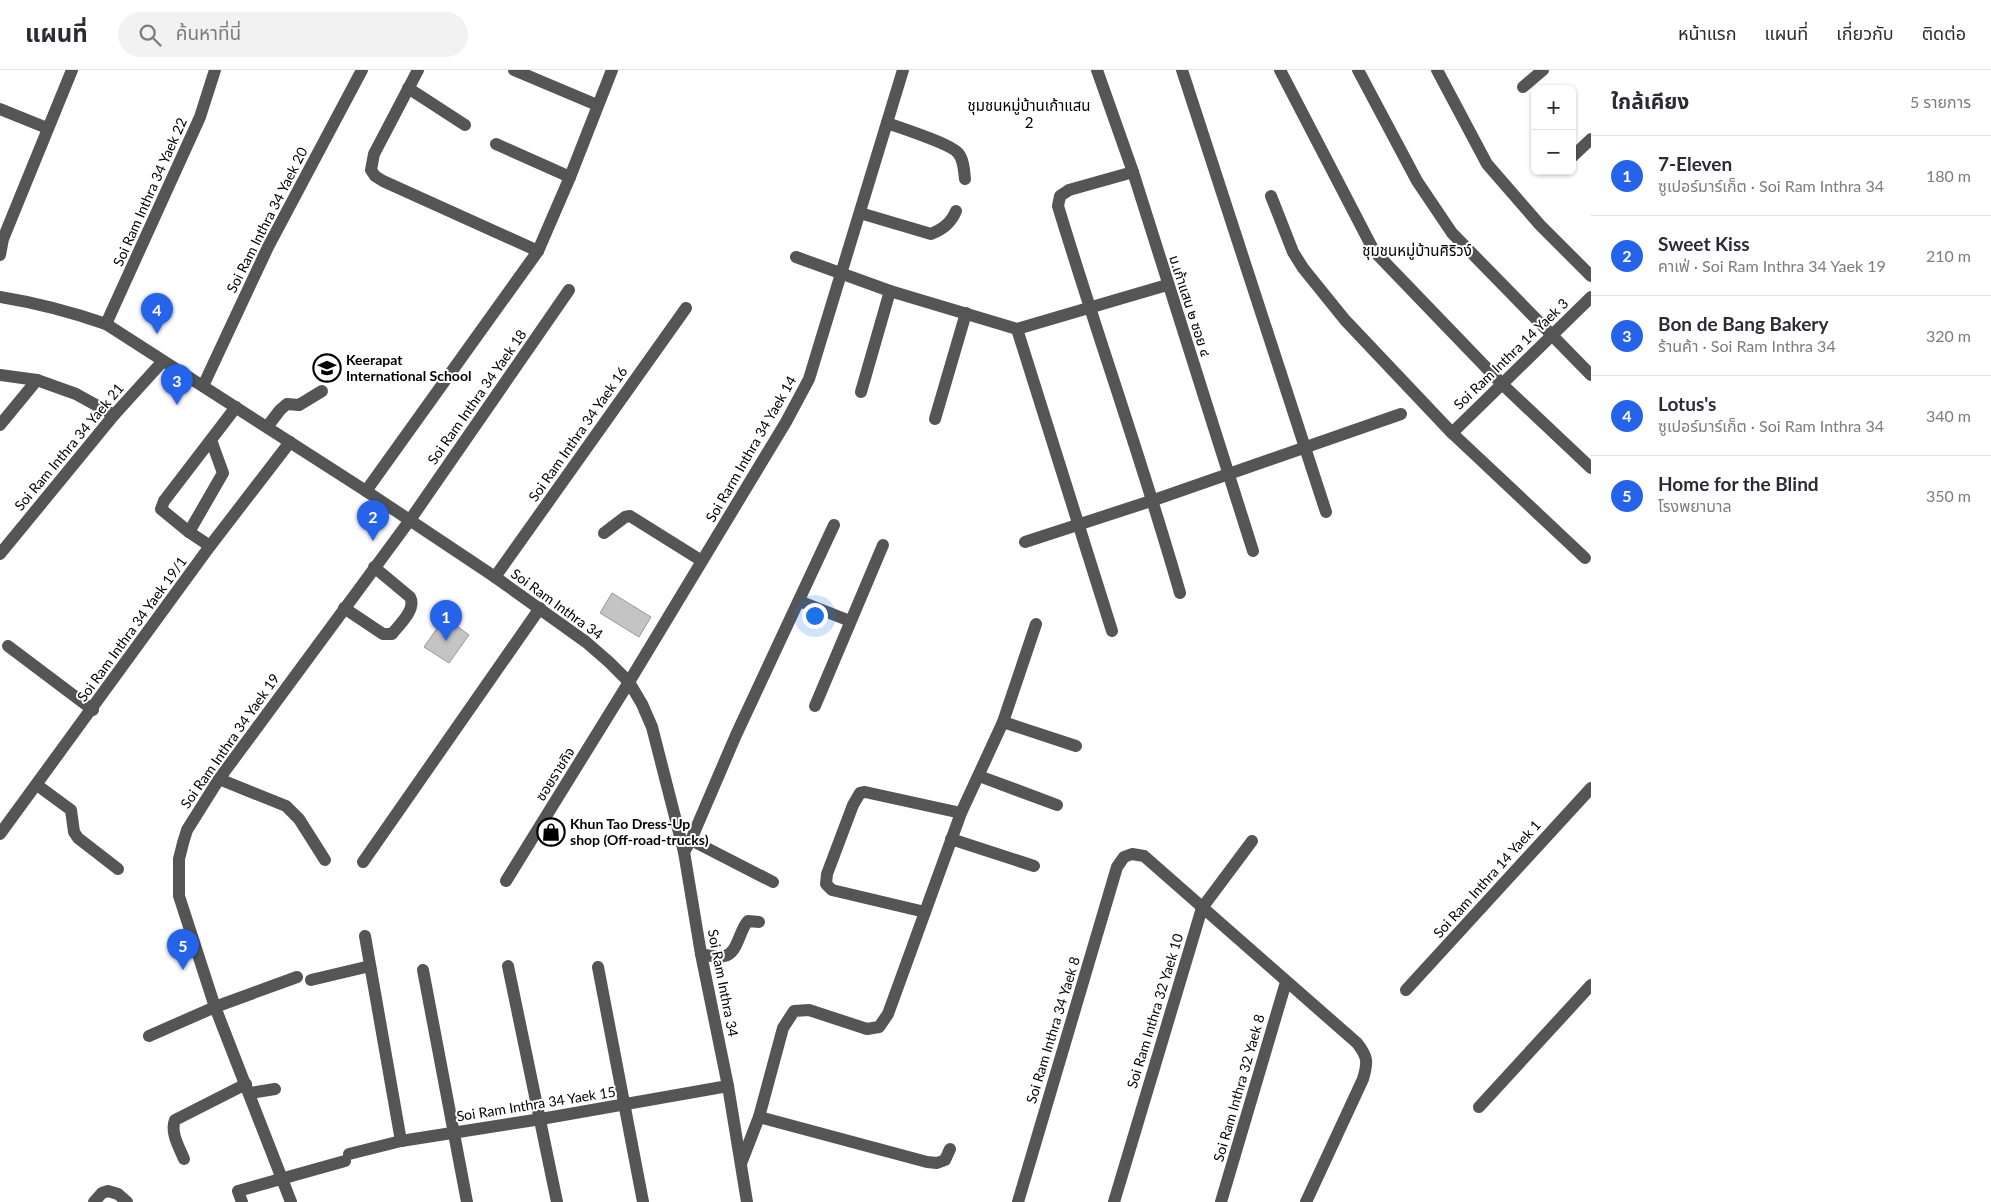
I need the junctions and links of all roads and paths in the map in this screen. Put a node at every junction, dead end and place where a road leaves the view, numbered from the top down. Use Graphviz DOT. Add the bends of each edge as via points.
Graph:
graph roads {
  1 [pos="72,70"];
  2 [pos="216,70"];
  3 [pos="418,70"];
  4 [pos="514,70"];
  5 [pos="612,70"];
  6 [pos="903,70"];
  7 [pos="1097,70"];
  8 [pos="1182,70"];
  9 [pos="1280,70"];
  10 [pos="1358,70"];
  11 [pos="1437,70"];
  12 [pos="1543,70"];
  13 [pos="358,72"];
  14 [pos="1523,87"];
  15 [pos="408,88"];
  16 [pos="597,105"];
  17 [pos="0,109"];
  18 [pos="887,122"];
  19 [pos="466,125"];
  20 [pos="47,128"];
  21 [pos="1591,138"];
  22 [pos="496,144"];
  23 [pos="1576,153"];
  24 [pos="1133,172"];
  25 [pos="570,177"];
  26 [pos="965,179"];
  27 [pos="1271,196"];
  28 [pos="956,211"];
  29 [pos="860,213"];
  30 [pos="538,251"];
  31 [pos="0,255"];
  32 [pos="796,257"];
  33 [pos="841,273"];
  34 [pos="1591,276"];
  35 [pos="1167,285"];
  36 [pos="569,290"];
  37 [pos="890,291"];
  38 [pos="0,297"];
  39 [pos="1591,297"];
  40 [pos="686,308"];
  41 [pos="1089,308"];
  42 [pos="966,313"];
  43 [pos="106,324"];
  44 [pos="1017,329"];
  45 [pos="1551,334"];
  46 [pos="163,361"];
  47 [pos="1591,375"];
  48 [pos="0,376"];
  49 [pos="37,380"];
  50 [pos="1502,384"];
  51 [pos="203,386"];
  52 [pos="322,391"];
  53 [pos="861,392"];
  54 [pos="236,407"];
  55 [pos="1400,414"];
  56 [pos="114,415"];
  57 [pos="935,419"];
  58 [pos="0,425"];
  59 [pos="267,427"];
  60 [pos="1452,433"];
  61 [pos="211,440"];
  62 [pos="290,442"];
  63 [pos="1305,448"];
  64 [pos="1591,468"];
  65 [pos="1228,473"];
  66 [pos="366,491"];
  67 [pos="1154,500"];
  68 [pos="1326,512"];
  69 [pos="410,520"];
  70 [pos="834,525"];
  71 [pos="1078,525"];
  72 [pos="189,532"];
  73 [pos="604,533"];
  74 [pos="1025,542"];
  75 [pos="884,545"];
  76 [pos="210,546"];
  77 [pos="1253,551"];
  78 [pos="0,554"];
  79 [pos="1585,558"];
  80 [pos="702,561"];
  81 [pos="374,567"];
  82 [pos="495,577"];
  83 [pos="1180,593"];
  84 [pos="799,601"];
  85 [pos="344,608"];
  86 [pos="540,608"];
  87 [pos="850,621"];
  88 [pos="1036,624"];
  89 [pos="1112,631"];
  90 [pos="8,646"];
  91 [pos="629,682"];
  92 [pos="815,706"];
  93 [pos="93,710"];
  94 [pos="1003,722"];
  95 [pos="1076,746"];
  96 [pos="979,776"];
  97 [pos="219,779"];
  98 [pos="37,785"];
  99 [pos="1591,788"];
  100 [pos="1057,805"];
  101 [pos="961,813"];
  102 [pos="0,834"];
  103 [pos="951,839"];
  104 [pos="691,840"];
  105 [pos="1252,841"];
  106 [pos="684,852"];
  107 [pos="325,860"];
  108 [pos="362,862"];
  109 [pos="1034,866"];
  110 [pos="118,870"];
  111 [pos="506,881"];
  112 [pos="773,882"];
  113 [pos="1202,908"];
  114 [pos="925,912"];
  115 [pos="759,922"];
  116 [pos="365,936"];
  117 [pos="701,954"];
  118 [pos="370,966"];
  119 [pos="508,966"];
  120 [pos="598,966"];
  121 [pos="424,970"];
  122 [pos="296,977"];
  123 [pos="311,980"];
  124 [pos="1286,982"];
  125 [pos="1591,985"];
  126 [pos="1406,990"];
  127 [pos="215,1007"];
  128 [pos="149,1036"];
  129 [pos="728,1086"];
  130 [pos="248,1088"];
  131 [pos="275,1088"];
  132 [pos="625,1104"];
  133 [pos="1479,1107"];
  134 [pos="759,1117"];
  135 [pos="541,1119"];
  136 [pos="454,1132"];
  137 [pos="401,1140"];
  138 [pos="950,1149"];
  139 [pos="184,1159"];
  140 [pos="741,1164"];
  141 [pos="281,1178"];
  142 [pos="94,1202"];
  143 [pos="127,1202"];
  144 [pos="242,1202"];
  145 [pos="291,1202"];
  146 [pos="467,1202"];
  147 [pos="557,1202"];
  148 [pos="642,1202"];
  149 [pos="747,1202"];
  150 [pos="1018,1202"];
  151 [pos="1114,1202"];
  152 [pos="1221,1202"];
  153 [pos="1306,1202"];
  1 -- 20 [label="street"];
  2 -- 43 [label="street, Soi Ram Inthra 34 Yaek 22" via="200,116"];
  3 -- 15 [label="street"];
  4 -- 16 [label="street"];
  5 -- 16 [label="street"];
  6 -- 18 [label="street, Soi Rarm Inthra 34 Yaek 14"];
  7 -- 24 [label="street, ม.เก้าแสน ๒ ซอย ๔"];
  8 -- 63 [label="street"];
  9 -- 50 [label="street" via="1374,251"];
  10 -- 45 [label="street" via="1417,181 1452,233"];
  11 -- 34 [label="street" via="1488,164 1540,225"];
  12 -- 14 [label="street"];
  13 -- 51 [label="street, Soi Ram Inthra 34 Yaek 20" via="268,247"];
  15 -- 19 [label="street"];
  15 -- 30 [label="street" via="374,154 371,170 375,176"];
  16 -- 25 [label="street"];
  17 -- 20 [label="street"];
  18 -- 26 [label="street" via="958,153"];
  18 -- 29 [label="street, Soi Rarm Inthra 34 Yaek 14"];
  20 -- 31 [label="street" via="3,239"];
  21 -- 23 [label="street"];
  22 -- 25 [label="street"];
  24 -- 35 [label="street, ม.เก้าแสน ๒ ซอย ๔"];
  24 -- 41 [label="street" via="1069,190 1060,196 1058,206"];
  25 -- 30 [label="street"];
  27 -- 60 [label="street" via="1302,268 1345,320"];
  28 -- 29 [label="street" via="952,220 931,234"];
  29 -- 33 [label="street, Soi Rarm Inthra 34 Yaek 14"];
  30 -- 66 [label="street"];
  32 -- 33 [label="street"];
  33 -- 37 [label="street"];
  33 -- 80 [label="street, Soi Rarm Inthra 34 Yaek 14" via="809,379"];
  35 -- 41 [label="street"];
  35 -- 65 [label="street, ม.เก้าแสน ๒ ซอย ๔"];
  36 -- 69 [label="street, Soi Ram Inthra 34 Yaek 18"];
  37 -- 42 [label="street"];
  37 -- 53 [label="street"];
  38 -- 43 [label="street, Soi Ram Inthra 34" via="59,308"];
  39 -- 45 [label="street, Soi Ram Inthra 14 Yaek 3"];
  40 -- 82 [label="street, Soi Ram Inthra 34 Yaek 16"];
  41 -- 44 [label="street"];
  41 -- 67 [label="street"];
  42 -- 44 [label="street"];
  42 -- 57 [label="street"];
  43 -- 46 [label="street, Soi Ram Inthra 34"];
  44 -- 71 [label="street"];
  45 -- 47 [label="street"];
  45 -- 50 [label="street, Soi Ram Inthra 14 Yaek 3"];
  46 -- 51 [label="street, Soi Ram Inthra 34"];
  46 -- 56 [label="street, Soi Ram Inthra 34 Yaek 21"];
  48 -- 49 [label="street"];
  49 -- 56 [label="street" via="76,394"];
  49 -- 58 [label="street"];
  50 -- 60 [label="street, Soi Ram Inthra 14 Yaek 3"];
  50 -- 64 [label="street"];
  51 -- 54 [label="street, Soi Ram Inthra 34"];
  52 -- 59 [label="street" via="298,405 287,404"];
  54 -- 59 [label="street, Soi Ram Inthra 34"];
  54 -- 61 [label="street"];
  55 -- 63 [label="street"];
  56 -- 78 [label="street, Soi Ram Inthra 34 Yaek 21"];
  59 -- 62 [label="street, Soi Ram Inthra 34"];
  60 -- 79 [label="street"];
  61 -- 72 [label="street" via="223,473"];
  61 -- 72 [label="street" via="161,507"];
  62 -- 66 [label="street, Soi Ram Inthra 34"];
  62 -- 76 [label="street, Soi Ram Inthra 34 Yaek 19/1"];
  63 -- 65 [label="street"];
  63 -- 68 [label="street"];
  65 -- 67 [label="street"];
  65 -- 77 [label="street, ม.เก้าแสน ๒ ซอย ๔"];
  66 -- 69 [label="street, Soi Ram Inthra 34"];
  67 -- 71 [label="street"];
  67 -- 83 [label="street"];
  69 -- 81 [label="street, Soi Ram Inthra 34 Yaek 19"];
  69 -- 82 [label="street, Soi Ram Inthra 34"];
  70 -- 84 [label="street"];
  71 -- 74 [label="street"];
  71 -- 89 [label="street"];
  72 -- 76 [label="street"];
  73 -- 80 [label="street" via="630,516"];
  75 -- 87 [label="street"];
  76 -- 93 [label="street, Soi Ram Inthra 34 Yaek 19/1"];
  80 -- 91 [label="street, Soi Rarm Inthra 34 Yaek 14"];
  81 -- 85 [label="street, Soi Ram Inthra 34 Yaek 19"];
  81 -- 85 [label="street" via="410,597 411,609 392,634 385,635"];
  82 -- 86 [label="street, Soi Ram Inthra 34"];
  84 -- 87 [label="street"];
  84 -- 104 [label="street"];
  85 -- 97 [label="street, Soi Ram Inthra 34 Yaek 19"];
  86 -- 91 [label="street, Soi Ram Inthra 34" via="603,657"];
  86 -- 108 [label="street"];
  87 -- 92 [label="street"];
  88 -- 94 [label="street"];
  90 -- 93 [label="street"];
  91 -- 106 [label="street, Soi Ram Inthra 34" via="652,727"];
  91 -- 111 [label="street, ซอยราชกิจ"];
  93 -- 98 [label="street, Soi Ram Inthra 34 Yaek 19/1"];
  94 -- 95 [label="street"];
  94 -- 96 [label="street"];
  96 -- 100 [label="street"];
  96 -- 101 [label="street"];
  97 -- 107 [label="street" via="286,806 299,819"];
  97 -- 127 [label="street, Soi Ram Inthra 34 Yaek 19" via="187,830 179,859 179,896"];
  98 -- 102 [label="street, Soi Ram Inthra 34 Yaek 19/1"];
  98 -- 110 [label="street" via="71,810 78,838"];
  99 -- 126 [label="street, Soi Ram Inthra 14 Yaek 1"];
  101 -- 103 [label="street"];
  101 -- 114 [label="street" via="860,793 827,874 826,884 832,890"];
  103 -- 109 [label="street"];
  103 -- 114 [label="street"];
  104 -- 106 [label="street"];
  104 -- 112 [label="street"];
  105 -- 113 [label="street, Soi Ram Inthra 32 Yaek 10"];
  106 -- 117 [label="street, Soi Ram Inthra 34"];
  113 -- 124 [label="street"];
  113 -- 150 [label="street, Soi Ram Inthra 34 Yaek 8" via="1144,856 1132,854 1124,857 1117,867"];
  113 -- 151 [label="street, Soi Ram Inthra 32 Yaek 10"];
  114 -- 134 [label="street" via="888,1014 879,1027 867,1029 809,1010 794,1011 783,1028"];
  115 -- 117 [label="street" via="748,921 731,953 724,957"];
  116 -- 118 [label="street"];
  117 -- 129 [label="street, Soi Ram Inthra 34"];
  118 -- 123 [label="street"];
  118 -- 137 [label="street"];
  119 -- 135 [label="street"];
  120 -- 132 [label="street"];
  121 -- 136 [label="street"];
  122 -- 127 [label="street"];
  124 -- 152 [label="street, Soi Ram Inthra 32 Yaek 8"];
  124 -- 153 [label="street" via="1357,1043 1365,1053 1367,1065"];
  125 -- 133 [label="street"];
  127 -- 128 [label="street"];
  127 -- 130 [label="street, Soi Ram Inthra 34 Yaek 19"];
  129 -- 132 [label="street, Soi Ram Inthra 34 Yaek 15"];
  129 -- 140 [label="street, Soi Ram Inthra 34"];
  130 -- 131 [label="street"];
  130 -- 139 [label="street" via="175,1120 174,1132"];
  130 -- 141 [label="street, Soi Ram Inthra 34 Yaek 19"];
  132 -- 135 [label="street, Soi Ram Inthra 34 Yaek 15"];
  132 -- 148 [label="street"];
  134 -- 138 [label="street" via="927,1162 945,1160"];
  134 -- 140 [label="street"];
  135 -- 136 [label="street, Soi Ram Inthra 34 Yaek 15"];
  135 -- 147 [label="street"];
  136 -- 137 [label="street, Soi Ram Inthra 34 Yaek 15"];
  136 -- 146 [label="street"];
  137 -- 141 [label="street, Soi Ram Inthra 34 Yaek 15"];
  140 -- 149 [label="street, Soi Ram Inthra 34"];
  141 -- 144 [label="street, Soi Ram Inthra 34 Yaek 15" via="238,1192"];
  141 -- 145 [label="street, Soi Ram Inthra 34 Yaek 19"];
  142 -- 143 [label="street" via="108,1191"];
}
